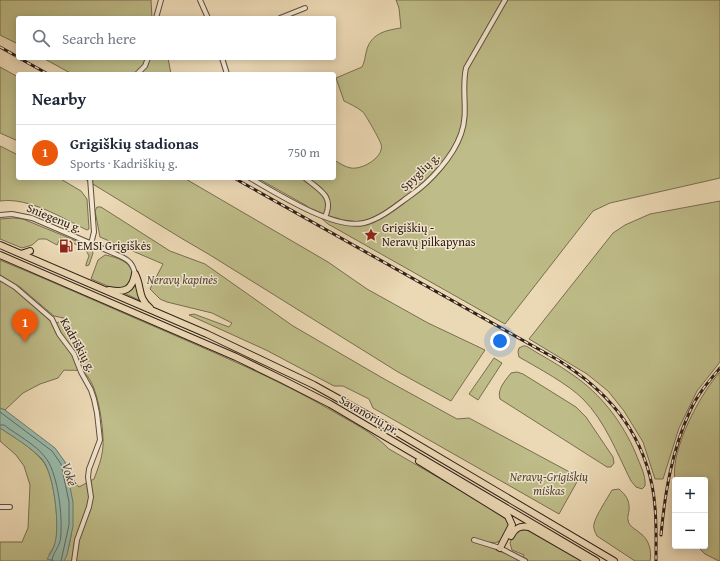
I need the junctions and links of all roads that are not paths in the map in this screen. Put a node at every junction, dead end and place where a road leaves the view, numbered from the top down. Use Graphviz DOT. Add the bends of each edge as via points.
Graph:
graph roads {
  1 [pos="162,0"];
  2 [pos="200,0"];
  3 [pos="505,0"];
  4 [pos="305,8"];
  5 [pos="157,16"];
  6 [pos="207,16"];
  7 [pos="285,16"];
  8 [pos="147,60"];
  9 [pos="223,60"];
  10 [pos="139,72"];
  11 [pos="226,72"];
  12 [pos="90,180"];
  13 [pos="254,180"];
  14 [pos="307,180"];
  15 [pos="0,215"];
  16 [pos="325,216"];
  17 [pos="91,244"];
  18 [pos="0,245"];
  19 [pos="30,251"];
  20 [pos="21,254"];
  21 [pos="0,255"];
  22 [pos="135,274"];
  23 [pos="0,278"];
  24 [pos="100,288"];
  25 [pos="156,313"];
  26 [pos="330,404"];
  27 [pos="0,506"];
  28 [pos="10,507"];
  29 [pos="474,540"];
  30 [pos="501,548"];
  31 [pos="74,561"];
  32 [pos="525,561"];
  33 [pos="588,561"];
  34 [pos="596,561"];
  35 [pos="614,561"];
  1 -- 5 [label="street"];
  2 -- 6 [label="street"];
  3 -- 16 [label="street, Spyglių g." via="466,68 463,126 446,161 417,191 365,223 337,221"];
  4 -- 7 [label="street"];
  8 -- 10 [label="street"];
  9 -- 11 [label="street"];
  12 -- 17 [label="street" via="94,232"];
  13 -- 16 [label="street, Spyglių g." via="304,208"];
  14 -- 16 [label="street" via="328,202"];
  15 -- 17 [label="street, Sniegenų g." via="22,215"];
  17 -- 22 [label="street, Sniegenų g." via="126,259 134,267"];
  18 -- 20 [label="highway"];
  19 -- 20 [label="highway"];
  20 -- 24 [label="highway"];
  21 -- 26 [label="highway, Savanorių pr." via="236,357"];
  22 -- 24 [label="highway" via="132,285 125,290"];
  22 -- 25 [label="highway" via="141,297"];
  23 -- 31 [label="street, Kadriškių g." via="15,287 52,319 59,334 74,354 94,399 100,440 89,469 89,507"];
  24 -- 25 [label="highway, Savanorių pr."];
  25 -- 35 [label="highway, Savanorių pr." via="207,334 314,385"];
  26 -- 30 [label="highway" via="508,516 512,525"];
  26 -- 34 [label="highway, Savanorių pr."];
  27 -- 28 [label="street"];
  29 -- 30 [label="street"];
  30 -- 32 [label="street"];
  30 -- 33 [label="highway" via="513,531 524,526"];
}
